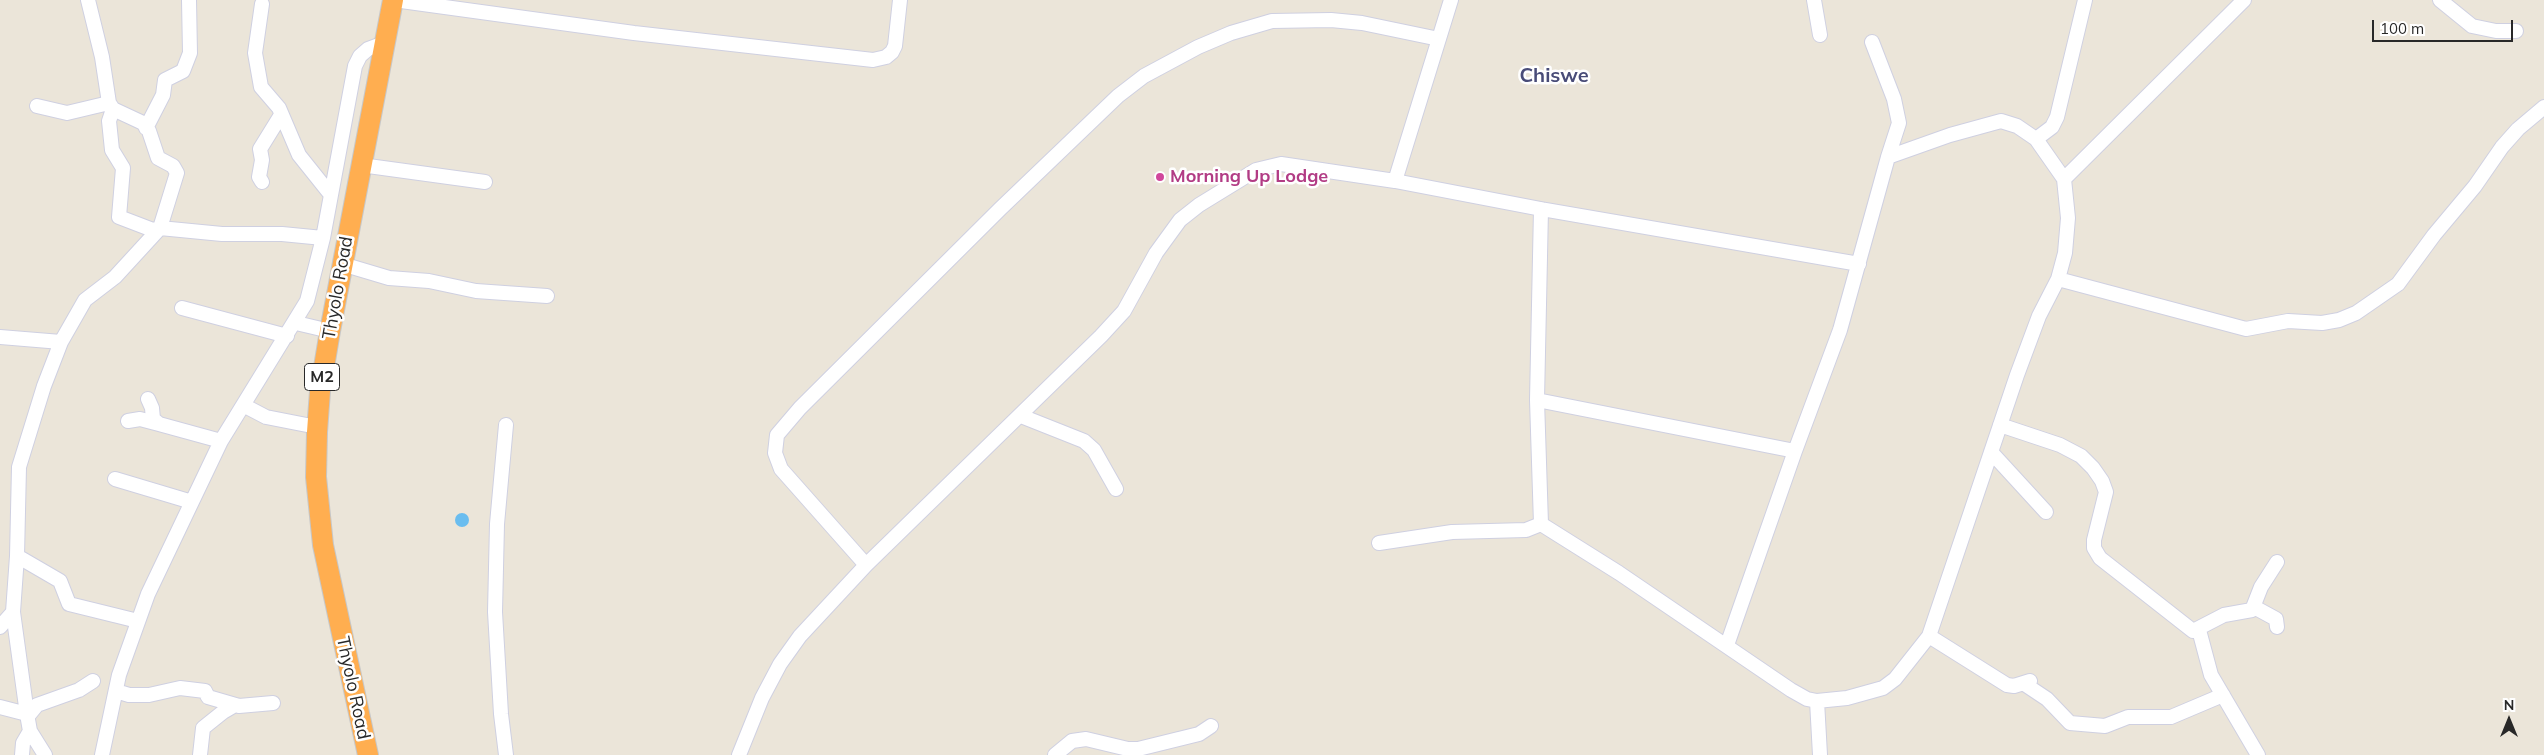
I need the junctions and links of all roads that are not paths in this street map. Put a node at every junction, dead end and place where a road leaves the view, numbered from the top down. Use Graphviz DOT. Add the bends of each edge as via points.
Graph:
graph roads {
  1 [pos="88,0"];
  2 [pos="189,0"];
  3 [pos="394,0"];
  4 [pos="900,0"];
  5 [pos="1452,0"];
  6 [pos="1814,0"];
  7 [pos="2085,0"];
  8 [pos="2244,0"];
  9 [pos="2440,0"];
  10 [pos="262,4"];
  11 [pos="2516,30"];
  12 [pos="1820,35"];
  13 [pos="1439,39"];
  14 [pos="1872,42"];
  15 [pos="384,43"];
  16 [pos="37,106"];
  17 [pos="111,106"];
  18 [pos="2544,107"];
  19 [pos="281,114"];
  20 [pos="146,128"];
  21 [pos="2036,139"];
  22 [pos="1888,157"];
  23 [pos="361,165"];
  24 [pos="2064,179"];
  25 [pos="1395,181"];
  26 [pos="262,182"];
  27 [pos="485,182"];
  28 [pos="331,195"];
  29 [pos="1541,209"];
  30 [pos="160,228"];
  31 [pos="323,238"];
  32 [pos="342,264"];
  33 [pos="1858,264"];
  34 [pos="2058,279"];
  35 [pos="547,296"];
  36 [pos="182,308"];
  37 [pos="296,323"];
  38 [pos="330,331"];
  39 [pos="287,336"];
  40 [pos="0,337"];
  41 [pos="61,342"];
  42 [pos="148,399"];
  43 [pos="1537,400"];
  44 [pos="243,405"];
  45 [pos="1021,416"];
  46 [pos="128,421"];
  47 [pos="159,424"];
  48 [pos="506,425"];
  49 [pos="2000,425"];
  50 [pos="317,427"];
  51 [pos="221,441"];
  52 [pos="1795,451"];
  53 [pos="1991,452"];
  54 [pos="115,479"];
  55 [pos="1116,489"];
  56 [pos="192,502"];
  57 [pos="2046,512"];
  58 [pos="1541,524"];
  59 [pos="1379,543"];
  60 [pos="17,556"];
  61 [pos="2277,562"];
  62 [pos="866,565"];
  63 [pos="2254,608"];
  64 [pos="13,612"];
  65 [pos="138,621"];
  66 [pos="0,627"];
  67 [pos="2278,627"];
  68 [pos="2199,630"];
  69 [pos="1928,636"];
  70 [pos="1727,646"];
  71 [pos="93,681"];
  72 [pos="116,691"];
  73 [pos="2223,694"];
  74 [pos="1817,701"];
  75 [pos="273,703"];
  76 [pos="235,704"];
  77 [pos="0,707"];
  78 [pos="27,715"];
  79 [pos="1210,726"];
  80 [pos="30,732"];
  81 [pos="22,755"];
  82 [pos="45,755"];
  83 [pos="102,755"];
  84 [pos="200,755"];
  85 [pos="368,755"];
  86 [pos="506,755"];
  87 [pos="739,755"];
  88 [pos="1055,755"];
  89 [pos="1820,755"];
  90 [pos="2258,755"];
  1 -- 17 [label="street"];
  2 -- 20 [label="street" via="190,53 183,71 165,80 163,95"];
  3 -- 4 [label="street" via="644,34 873,60 886,56 895,46"];
  3 -- 15 [label="highway, Thyolo Road / M2"];
  5 -- 13 [label="street"];
  6 -- 12 [label="street"];
  7 -- 21 [label="street" via="2057,117 2052,127"];
  8 -- 24 [label="street"];
  9 -- 11 [label="street" via="2472,26 2496,32"];
  10 -- 19 [label="street" via="256,63 261,87"];
  13 -- 25 [label="street"];
  13 -- 62 [label="street" via="1362,23 1331,20 1272,22 1231,33 1198,47 1144,76 1118,96 1007,202 800,408 777,435 775,453 780,469"];
  14 -- 22 [label="street" via="1894,99 1899,123"];
  15 -- 23 [label="highway, Thyolo Road / M2"];
  15 -- 28 [label="street" via="364,52 355,66"];
  16 -- 17 [label="street" via="67,113"];
  17 -- 20 [label="street"];
  17 -- 30 [label="street" via="112,150 123,168 119,217 154,230"];
  18 -- 34 [label="street" via="2518,128 2502,147 2476,186 2398,284 2356,313 2339,320 2322,323 2288,321 2246,329"];
  19 -- 26 [label="street" via="260,149 259,177"];
  19 -- 28 [label="street" via="300,154"];
  20 -- 30 [label="street" via="158,158 173,166 177,173"];
  21 -- 22 [label="street" via="2017,126 2001,121"];
  21 -- 24 [label="street"];
  22 -- 33 [label="street"];
  23 -- 27 [label="street"];
  23 -- 32 [label="highway, Thyolo Road / M2"];
  24 -- 34 [label="street" via="2067,236"];
  25 -- 29 [label="street"];
  25 -- 45 [label="street" via="1281,164 1256,170 1228,186 1180,220 1156,253 1124,310"];
  28 -- 31 [label="street"];
  29 -- 33 [label="street"];
  29 -- 43 [label="street"];
  30 -- 31 [label="street"];
  30 -- 41 [label="street" via="115,277 85,300"];
  31 -- 37 [label="street" via="312,288"];
  32 -- 35 [label="street" via="389,278 429,281 476,291"];
  32 -- 38 [label="highway, Thyolo Road / M2"];
  33 -- 52 [label="street" via="1840,330"];
  34 -- 49 [label="street" via="2039,316"];
  36 -- 39 [label="street"];
  37 -- 38 [label="street"];
  37 -- 39 [label="street"];
  38 -- 50 [label="highway, Thyolo Road / M2"];
  39 -- 44 [label="street"];
  40 -- 41 [label="street"];
  41 -- 60 [label="street" via="19,467"];
  42 -- 47 [label="street" via="153,419"];
  43 -- 52 [label="street"];
  43 -- 58 [label="street"];
  44 -- 50 [label="street" via="266,417"];
  44 -- 51 [label="street"];
  45 -- 55 [label="street" via="1084,441 1094,450"];
  45 -- 62 [label="street"];
  46 -- 47 [label="street" via="140,419"];
  47 -- 51 [label="street"];
  48 -- 86 [label="street" via="497,524 495,612"];
  49 -- 53 [label="street"];
  49 -- 68 [label="street" via="2060,445 2093,468 2106,492 2094,540 2094,548 2100,558 2186,627"];
  50 -- 85 [label="highway, Thyolo Road / M2" via="316,477 324,546"];
  51 -- 56 [label="street"];
  52 -- 70 [label="street"];
  53 -- 57 [label="street"];
  53 -- 69 [label="street"];
  54 -- 56 [label="street"];
  56 -- 65 [label="street"];
  58 -- 59 [label="street" via="1526,530 1452,532"];
  58 -- 70 [label="street"];
  60 -- 64 [label="street"];
  60 -- 65 [label="street" via="60,581 69,604"];
  61 -- 63 [label="street" via="2261,587"];
  62 -- 87 [label="street" via="790,648 762,698"];
  63 -- 67 [label="street" via="2276,619"];
  63 -- 68 [label="street" via="2224,615"];
  64 -- 66 [label="street"];
  64 -- 78 [label="street"];
  65 -- 72 [label="street"];
  68 -- 73 [label="street" via="2211,675"];
  69 -- 73 [label="street" via="2007,685 2027,682 2070,723 2105,726 2128,718 2171,717"];
  69 -- 74 [label="street" via="1895,679 1882,688 1857,696"];
  70 -- 74 [label="street" via="1791,690"];
  71 -- 78 [label="street" via="79,690 37,705"];
  72 -- 76 [label="street" via="149,695 180,688 205,691 208,697"];
  72 -- 83 [label="street"];
  73 -- 90 [label="street"];
  74 -- 89 [label="street"];
  75 -- 76 [label="street"];
  76 -- 84 [label="street" via="203,728"];
  77 -- 78 [label="street"];
  78 -- 80 [label="street"];
  79 -- 88 [label="street" via="1199,734 1138,749 1086,739 1072,741"];
  80 -- 81 [label="street" via="23,744"];
  80 -- 82 [label="street"];
}
